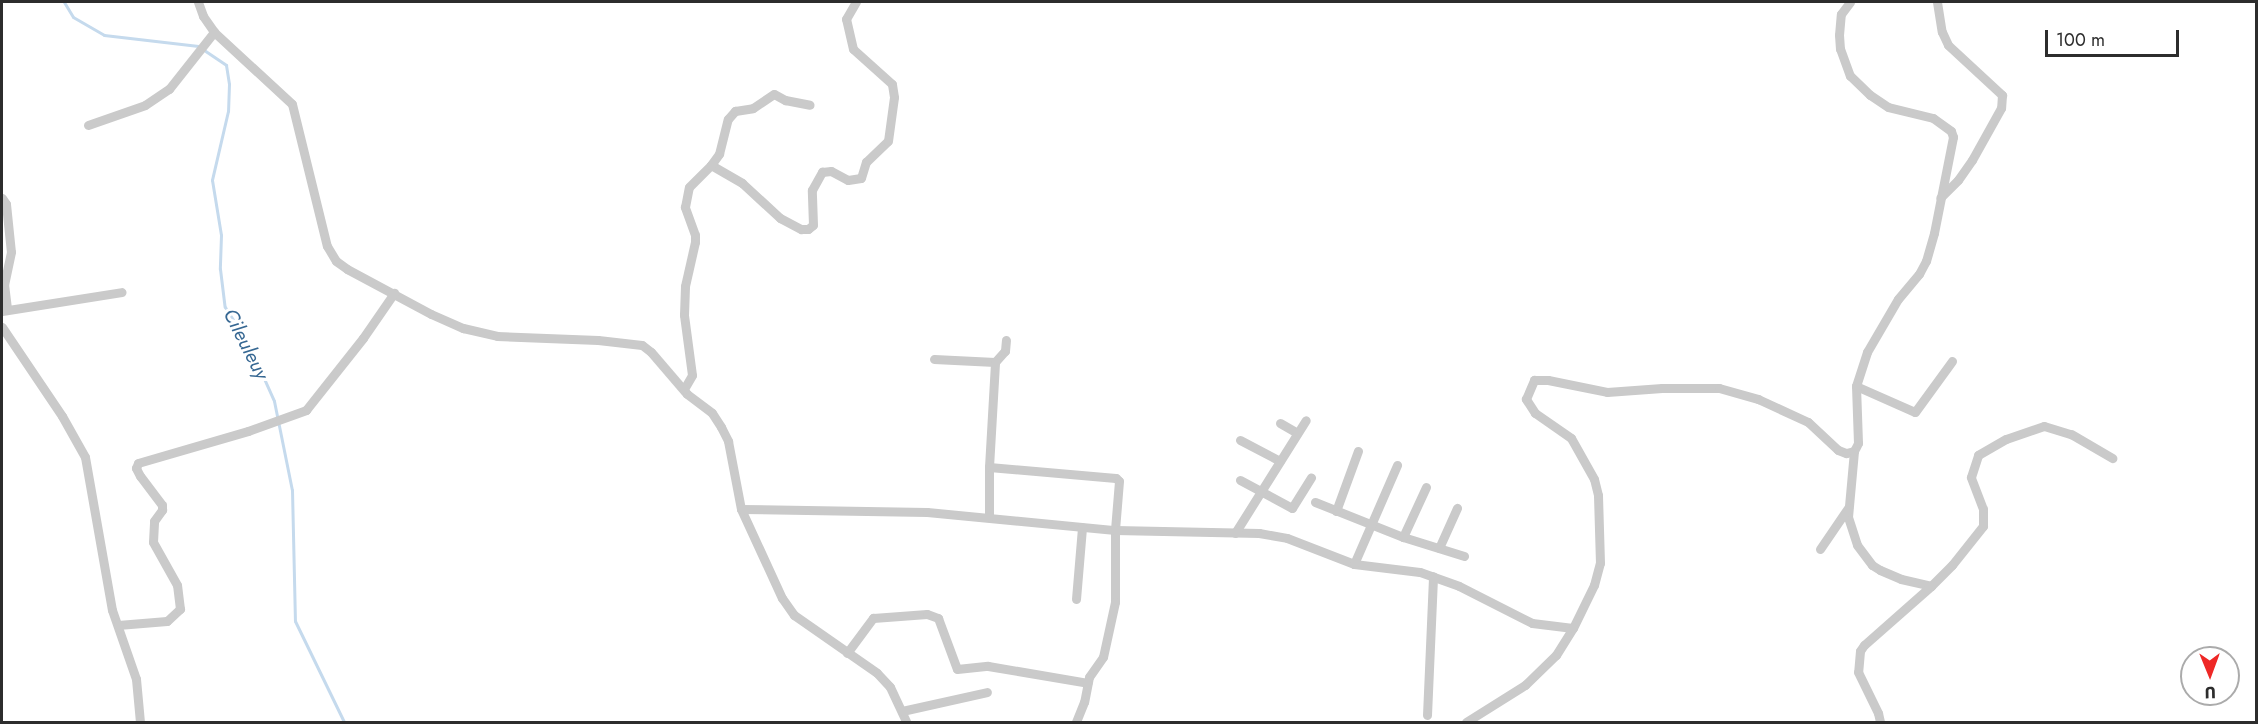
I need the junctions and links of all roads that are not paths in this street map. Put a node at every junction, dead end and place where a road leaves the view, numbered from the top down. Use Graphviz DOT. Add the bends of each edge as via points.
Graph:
graph roads {
  1 [pos="198,2"];
  2 [pos="856,2"];
  3 [pos="1850,2"];
  4 [pos="1937,2"];
  5 [pos="214,32"];
  6 [pos="810,105"];
  7 [pos="88,124"];
  8 [pos="711,165"];
  9 [pos="2,198"];
  10 [pos="1940,198"];
  11 [pos="122,292"];
  12 [pos="394,293"];
  13 [pos="4,310"];
  14 [pos="2,327"];
  15 [pos="1006,340"];
  16 [pos="934,358"];
  17 [pos="1952,361"];
  18 [pos="995,362"];
  19 [pos="1856,386"];
  20 [pos="684,389"];
  21 [pos="1306,420"];
  22 [pos="1280,423"];
  23 [pos="1298,433"];
  24 [pos="1240,440"];
  25 [pos="1358,451"];
  26 [pos="1854,451"];
  27 [pos="2112,458"];
  28 [pos="1280,461"];
  29 [pos="1397,465"];
  30 [pos="989,467"];
  31 [pos="1311,477"];
  32 [pos="1240,480"];
  33 [pos="1426,487"];
  34 [pos="1262,492"];
  35 [pos="1315,502"];
  36 [pos="1457,508"];
  37 [pos="1848,508"];
  38 [pos="741,509"];
  39 [pos="1336,511"];
  40 [pos="989,517"];
  41 [pos="1371,523"];
  42 [pos="1082,527"];
  43 [pos="1115,530"];
  44 [pos="1234,533"];
  45 [pos="1403,537"];
  46 [pos="1439,548"];
  47 [pos="1820,549"];
  48 [pos="1464,556"];
  49 [pos="1354,564"];
  50 [pos="1433,576"];
  51 [pos="1931,586"];
  52 [pos="1076,599"];
  53 [pos="118,626"];
  54 [pos="1574,628"];
  55 [pos="847,653"];
  56 [pos="1088,683"];
  57 [pos="987,692"];
  58 [pos="902,711"];
  59 [pos="1427,715"];
  60 [pos="140,723"];
  61 [pos="906,723"];
  62 [pos="1076,723"];
  63 [pos="1466,723"];
  64 [pos="1880,723"];
  1 -- 5 [label="street"];
  2 -- 8 [label="street" via="846,19 853,49 887,78 894,97 888,141 866,162 861,178 848,180 831,171 822,172 812,190 813,225 801,229 780,218 742,183"];
  3 -- 10 [label="street" via="1841,14 1839,35 1850,76 1888,107 1933,118 1951,131"];
  4 -- 10 [label="street" via="1948,45 2002,95 2001,108 1972,160"];
  5 -- 7 [label="street" via="169,89 145,105"];
  5 -- 12 [label="street" via="292,104 327,246 336,261"];
  6 -- 8 [label="street" via="774,94 753,108 735,111 728,119 719,154"];
  8 -- 20 [label="street" via="694,181 685,197 695,235 684,315 692,375"];
  9 -- 13 [label="street" via="11,252 4,284"];
  10 -- 19 [label="street" via="1926,261 1867,352"];
  11 -- 13 [label="street"];
  12 -- 20 [label="street" via="463,328 497,336 642,345"];
  12 -- 53 [label="street" via="311,406 266,424 138,463 140,476 162,505 154,521 153,542 177,585 180,609 167,621"];
  14 -- 53 [label="street" via="85,457"];
  15 -- 18 [label="street" via="1005,351"];
  16 -- 18 [label="street"];
  17 -- 19 [label="street" via="1915,412"];
  18 -- 30 [label="street"];
  19 -- 26 [label="street" via="1858,443"];
  20 -- 38 [label="street" via="712,413 728,441"];
  21 -- 23 [label="street"];
  22 -- 23 [label="street"];
  23 -- 28 [label="street"];
  24 -- 28 [label="street"];
  25 -- 39 [label="street"];
  26 -- 37 [label="street"];
  26 -- 54 [label="street" via="1838,450 1808,422 1758,399 1719,388 1607,392 1534,380 1526,399 1535,413 1571,438 1594,479 1598,495 1600,563"];
  27 -- 51 [label="street" via="2071,434 2044,426 2006,439 1978,455 1971,477 1983,509 1983,526"];
  28 -- 34 [label="street"];
  29 -- 41 [label="street"];
  30 -- 40 [label="street"];
  30 -- 43 [label="street" via="1116,478 1120,486"];
  31 -- 34 [label="street" via="1292,508"];
  32 -- 34 [label="street"];
  33 -- 45 [label="street"];
  34 -- 44 [label="street"];
  35 -- 39 [label="street"];
  36 -- 46 [label="street"];
  37 -- 47 [label="street"];
  37 -- 51 [label="street" via="1851,533 1872,565 1901,579"];
  38 -- 40 [label="street"];
  38 -- 55 [label="street" via="782,598 794,615"];
  39 -- 41 [label="street"];
  40 -- 42 [label="street"];
  41 -- 45 [label="street"];
  41 -- 49 [label="street"];
  42 -- 43 [label="street"];
  42 -- 52 [label="street"];
  43 -- 44 [label="street"];
  43 -- 56 [label="street" via="1115,602 1103,657"];
  44 -- 49 [label="street" via="1287,538"];
  45 -- 46 [label="street"];
  46 -- 48 [label="street"];
  49 -- 50 [label="street"];
  50 -- 54 [label="street" via="1532,623"];
  50 -- 59 [label="street"];
  51 -- 64 [label="street" via="1860,651 1858,670"];
  53 -- 60 [label="street" via="136,679"];
  54 -- 63 [label="street" via="1556,655 1525,685"];
  55 -- 56 [label="street" via="873,618 927,614 938,618 957,669 988,666"];
  55 -- 58 [label="street" via="877,673 890,687"];
  56 -- 62 [label="street"];
  57 -- 58 [label="street"];
  58 -- 61 [label="street"];
}
